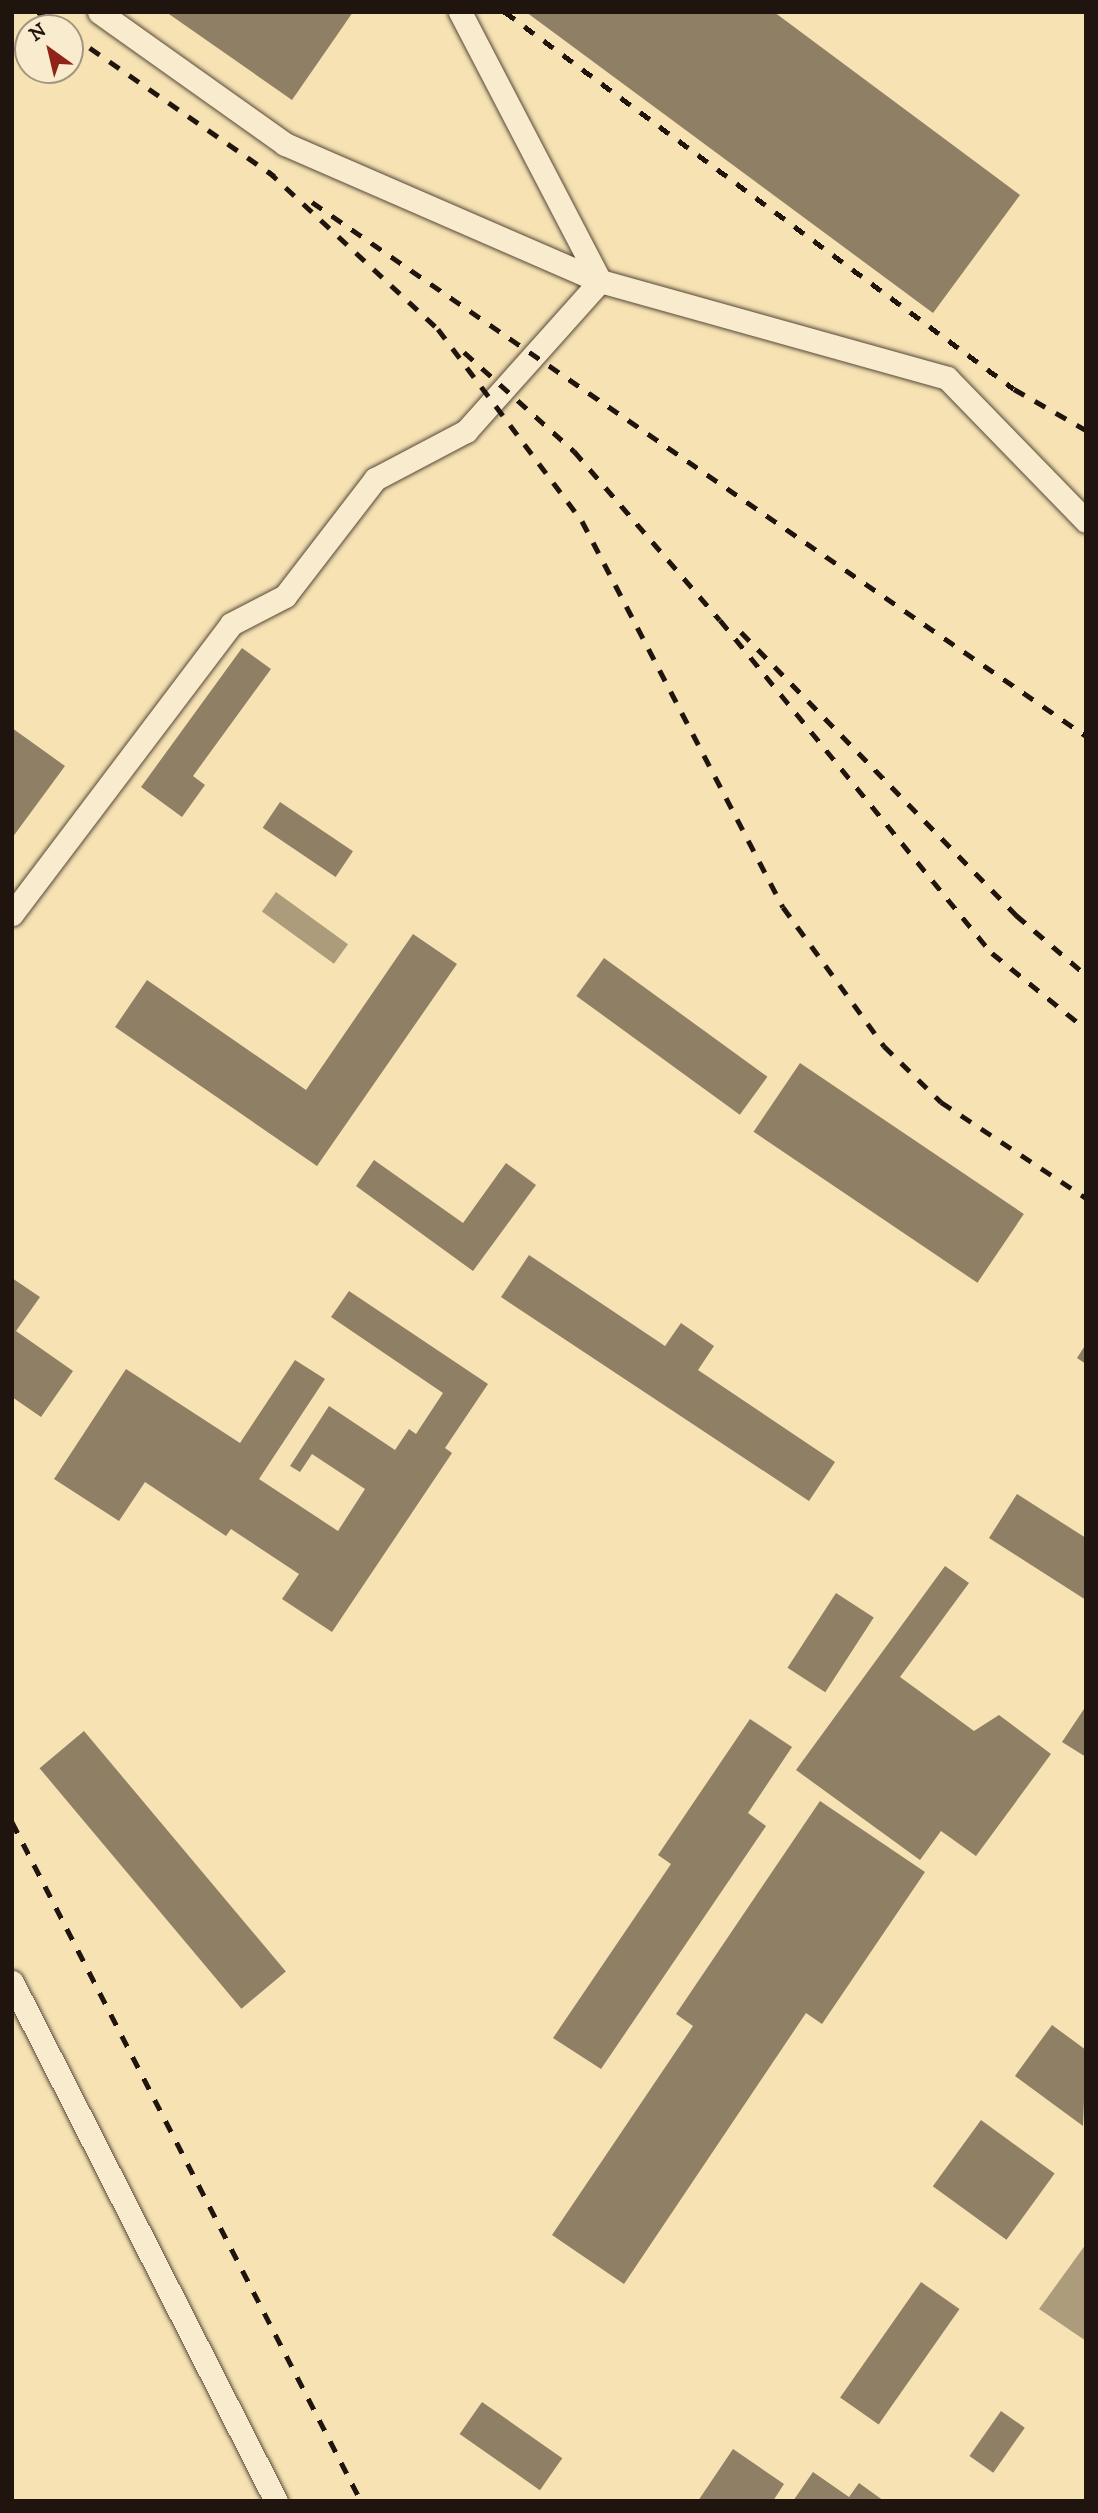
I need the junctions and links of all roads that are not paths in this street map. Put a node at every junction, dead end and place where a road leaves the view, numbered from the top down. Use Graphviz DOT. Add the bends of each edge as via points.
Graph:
graph roads {
  1 [pos="99,12"];
  2 [pos="460,12"];
  3 [pos="600,281"];
  4 [pos="1086,521"];
  5 [pos="12,914"];
  6 [pos="12,1982"];
  7 [pos="276,2501"];
  1 -- 3 [label="lane" via="285,144"];
  2 -- 3 [label="lane"];
  3 -- 4 [label="lane" via="947,378"];
  3 -- 5 [label="lane" via="466,431 375,479 285,596 231,624"];
  6 -- 7 [label="lane"];
}
